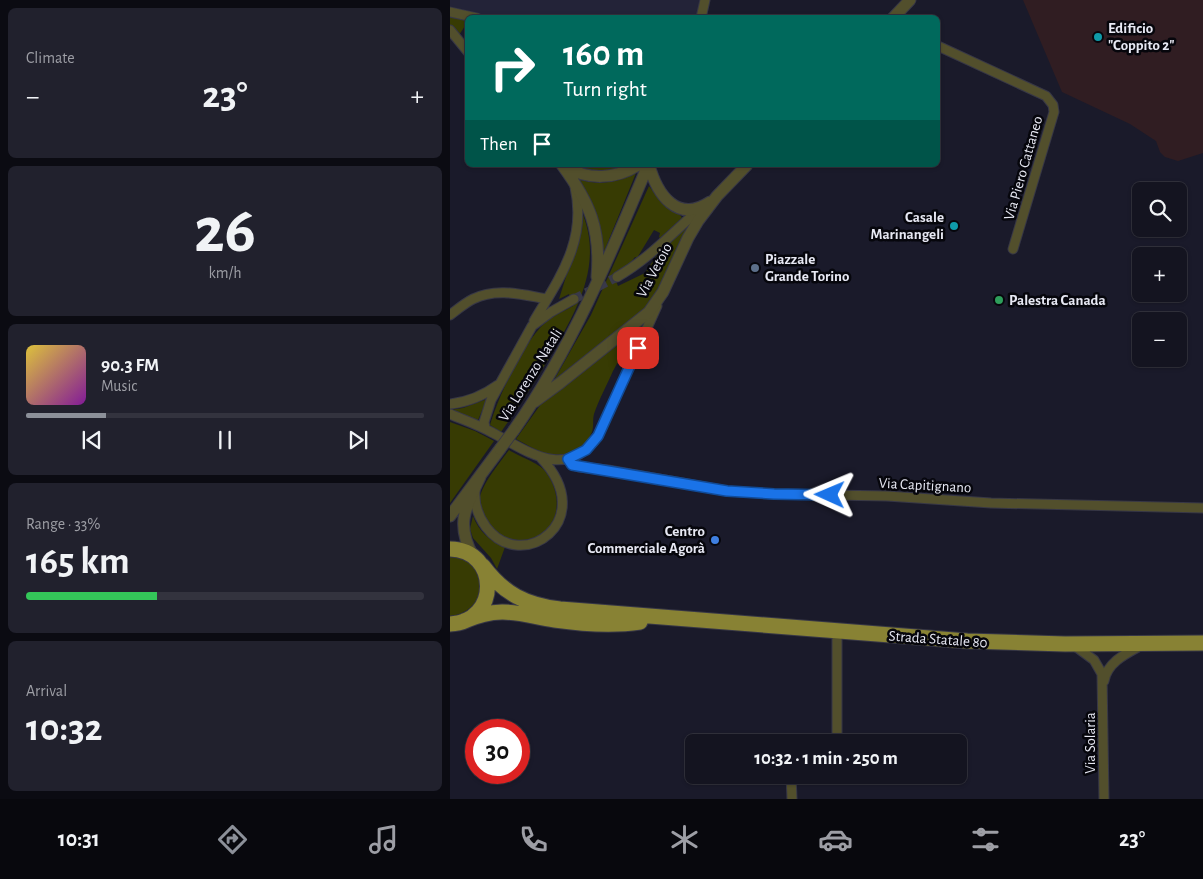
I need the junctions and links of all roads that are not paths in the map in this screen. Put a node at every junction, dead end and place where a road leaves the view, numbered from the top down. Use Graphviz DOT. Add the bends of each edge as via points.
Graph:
graph roads {
  1 [pos="705,0"];
  2 [pos="910,0"];
  3 [pos="450,12"];
  4 [pos="465,15"];
  5 [pos="702,15"];
  6 [pos="895,15"];
  7 [pos="450,30"];
  8 [pos="940,47"];
  9 [pos="465,48"];
  10 [pos="564,167"];
  11 [pos="567,167"];
  12 [pos="634,167"];
  13 [pos="648,167"];
  14 [pos="650,167"];
  15 [pos="746,167"];
  16 [pos="573,180"];
  17 [pos="717,196"];
  18 [pos="703,206"];
  19 [pos="1013,250"];
  20 [pos="617,277"];
  21 [pos="596,284"];
  22 [pos="663,292"];
  23 [pos="547,299"];
  24 [pos="574,300"];
  25 [pos="450,314"];
  26 [pos="532,326"];
  27 [pos="500,383"];
  28 [pos="534,402"];
  29 [pos="450,404"];
  30 [pos="450,414"];
  31 [pos="485,428"];
  32 [pos="541,458"];
  33 [pos="568,459"];
  34 [pos="478,481"];
  35 [pos="1203,508"];
  36 [pos="450,516"];
  37 [pos="450,549"];
  38 [pos="478,561"];
  39 [pos="674,619"];
  40 [pos="459,622"];
  41 [pos="837,632"];
  42 [pos="450,634"];
  43 [pos="1203,643"];
  44 [pos="1065,644"];
  45 [pos="1144,644"];
  46 [pos="1104,686"];
  47 [pos="837,734"];
  48 [pos="791,784"];
  49 [pos="792,799"];
  50 [pos="1104,799"];
  1 -- 5 [label="street"];
  2 -- 6 [label="street"];
  3 -- 4 [label="street"];
  7 -- 9 [label="street"];
  8 -- 19 [label="street, Via Piero Cattaneo" via="1046,96 1053,105 1054,112"];
  10 -- 16 [label="street, Via Lorenzo Natali"];
  11 -- 12 [label="street" via="598,177 618,174"];
  13 -- 21 [label="street, Via Lorenzo Natali"];
  14 -- 18 [label="street" via="658,188 671,204 687,210"];
  15 -- 17 [label="street, Via Vetoio"];
  16 -- 21 [label="street, Via Lorenzo Natali" via="588,206 596,229 599,250"];
  16 -- 23 [label="street" via="578,230 564,270"];
  17 -- 18 [label="street, Via Vetoio"];
  17 -- 22 [label="street, Via Vetoio" via="688,238"];
  18 -- 20 [label="street" via="656,250"];
  21 -- 28 [label="street, Via Lorenzo Natali" via="571,338"];
  22 -- 28 [label="street, Via Vetoio" via="649,312"];
  22 -- 33 [label="street" via="598,436 586,450"];
  23 -- 25 [label="street" via="512,293 485,294"];
  23 -- 26 [label="street"];
  24 -- 26 [label="street"];
  26 -- 27 [label="street"];
  27 -- 29 [label="street" via="473,400"];
  27 -- 31 [label="street" via="484,422"];
  28 -- 34 [label="street, Via Lorenzo Natali, bridge"];
  30 -- 31 [label="street, Via Capitignano"];
  31 -- 32 [label="street, Via Capitignano"];
  32 -- 33 [label="street, Via Capitignano"];
  32 -- 34 [label="street" via="553,473 564,503 553,529 536,542 518,545 493,534 478,513 475,495"];
  33 -- 35 [label="street, Via Capitignano" via="579,467 727,491 991,503"];
  34 -- 36 [label="street, Via Lorenzo Natali"];
  34 -- 38 [label="street, Via Lorenzo Natali" via="463,524 464,535"];
  37 -- 38 [label="main road" via="461,550"];
  38 -- 39 [label="main road, Strada Statale 80" via="507,591 533,604"];
  38 -- 40 [label="main road" via="486,575 486,599 478,612"];
  39 -- 40 [label="main road, Strada Statale 80" via="592,623 498,612"];
  39 -- 41 [label="main road, Strada Statale 80"];
  40 -- 42 [label="street"];
  41 -- 44 [label="main road, Strada Statale 80"];
  41 -- 47 [label="street"];
  43 -- 45 [label="main road, Strada Statale 80"];
  44 -- 45 [label="main road, Strada Statale 80"];
  44 -- 46 [label="street, Via Solaria" via="1079,648 1094,660 1101,669"];
  45 -- 46 [label="street, Via Solaria" via="1113,664 1105,676"];
  46 -- 50 [label="street, Via Solaria"];
  48 -- 49 [label="street"];
}
